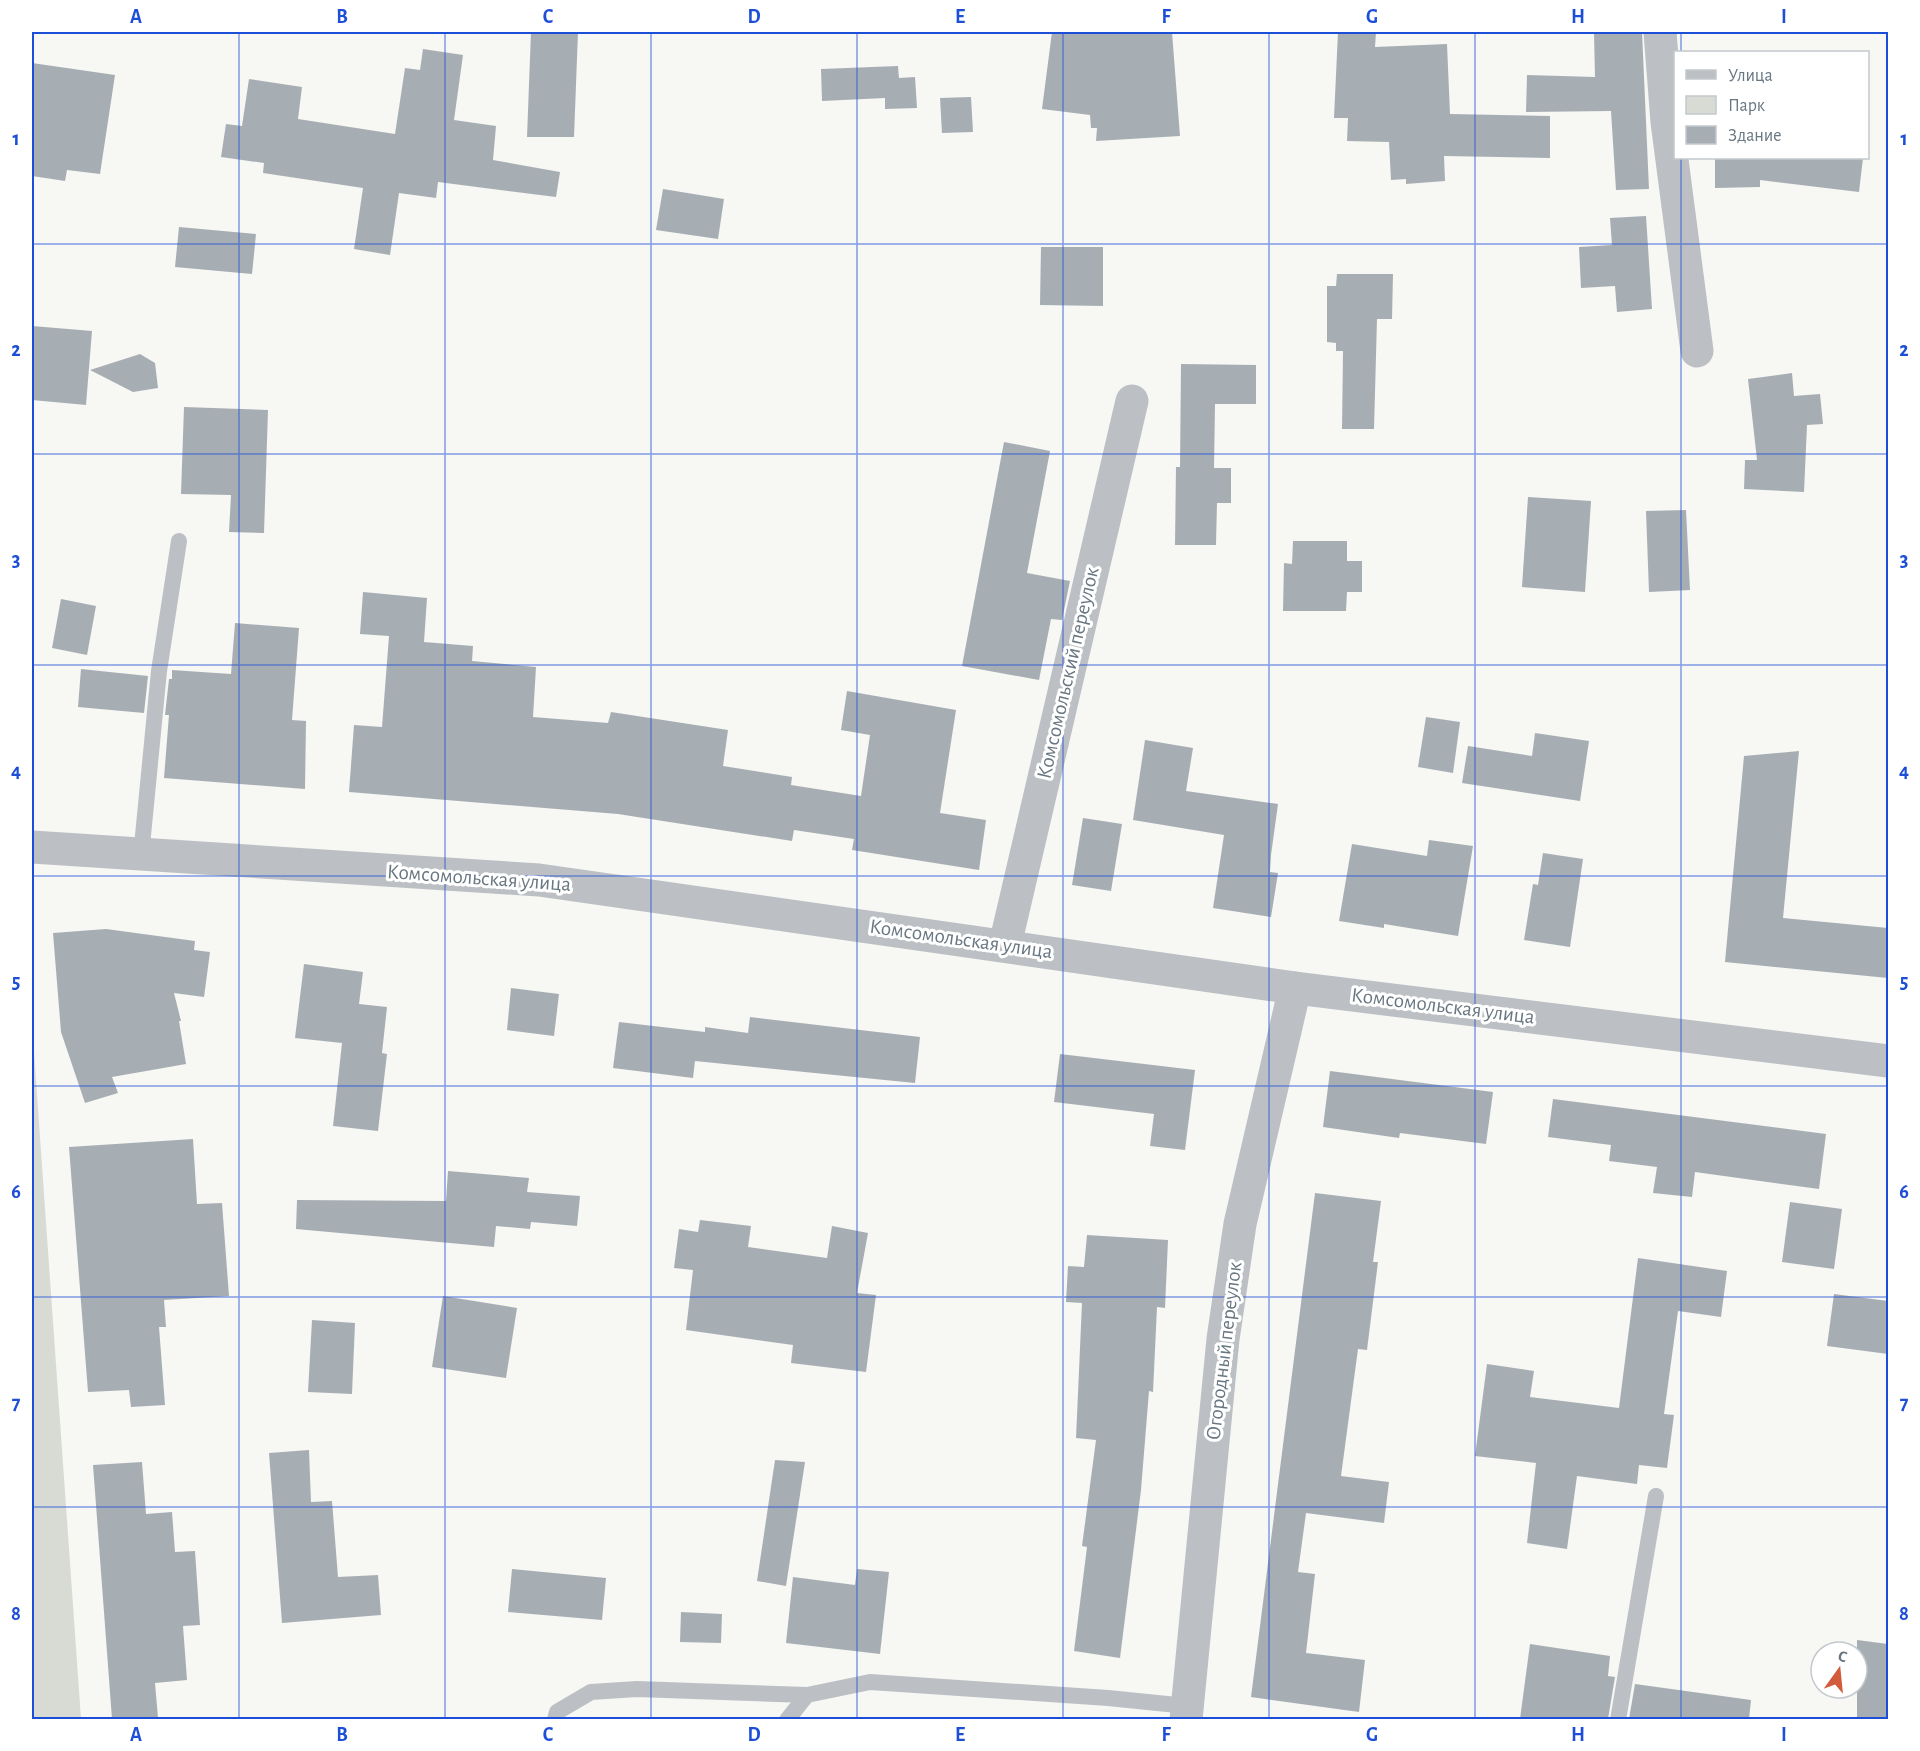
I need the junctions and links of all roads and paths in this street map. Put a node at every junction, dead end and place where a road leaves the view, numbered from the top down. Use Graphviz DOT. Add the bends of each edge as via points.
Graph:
graph roads {
  1 [pos="1660,32"];
  2 [pos="1697,351"];
  3 [pos="1132,401"];
  4 [pos="179,541"];
  5 [pos="32,847"];
  6 [pos="141,856"];
  7 [pos="1005,945"];
  8 [pos="1295,988"];
  9 [pos="1888,1061"];
  10 [pos="1656,1496"];
  11 [pos="807,1695"];
  12 [pos="1187,1713"];
  13 [pos="555,1719"];
  14 [pos="787,1719"];
  15 [pos="1618,1719"];
  1 -- 2 [label="street" via="1667,122"];
  3 -- 7 [label="street, Комсомольский переулок"];
  4 -- 6 [label="lane" via="159,671"];
  5 -- 6 [label="street, Комсомольская улица"];
  6 -- 7 [label="street, Комсомольская улица" via="539,880"];
  7 -- 8 [label="street, Комсомольская улица"];
  8 -- 9 [label="street, Комсомольская улица"];
  8 -- 12 [label="street, Огородный переулок" via="1240,1224 1223,1339"];
  10 -- 15 [label="lane"];
  11 -- 12 [label="lane" via="870,1682 1108,1698"];
  11 -- 13 [label="lane" via="637,1689 591,1692 557,1712"];
  11 -- 14 [label="lane"];
}
